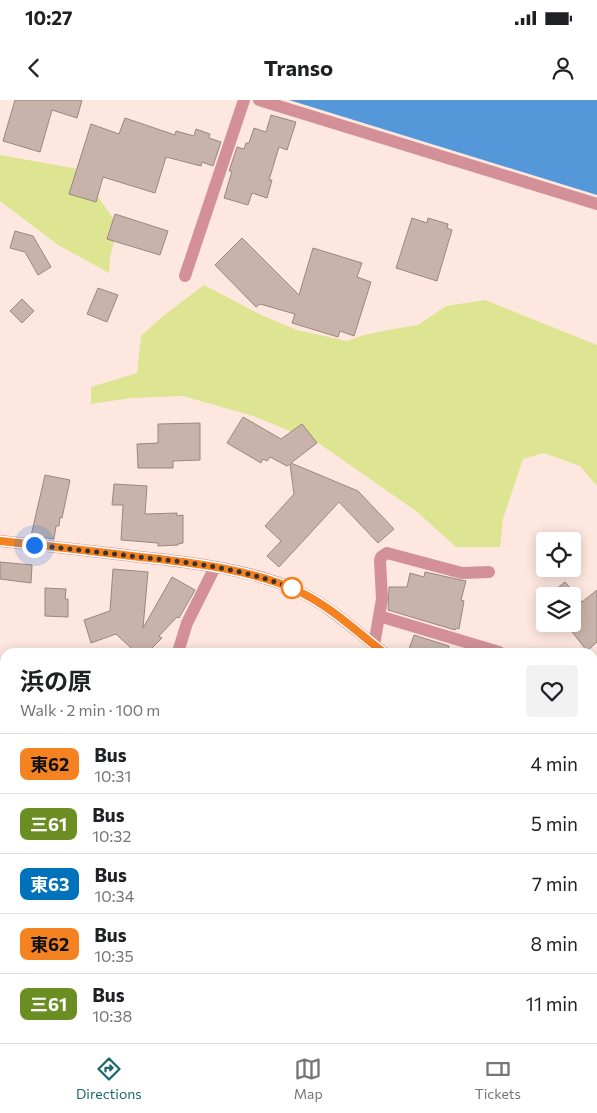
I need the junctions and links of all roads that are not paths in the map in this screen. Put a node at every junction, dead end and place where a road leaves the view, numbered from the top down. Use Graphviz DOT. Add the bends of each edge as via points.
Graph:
graph roads {
  1 [pos="244,100"];
  2 [pos="259,100"];
  3 [pos="597,204"];
  4 [pos="185,276"];
  5 [pos="0,541"];
  6 [pos="215,567"];
  7 [pos="489,572"];
  8 [pos="380,616"];
  9 [pos="179,648"];
  10 [pos="377,648"];
  11 [pos="378,648"];
  12 [pos="486,648"];
  1 -- 4 [label="street"];
  2 -- 3 [label="street"];
  5 -- 6 [label="street"];
  6 -- 9 [label="street" via="187,623"];
  6 -- 10 [label="street" via="281,583 300,592 325,606"];
  7 -- 8 [label="street" via="462,573 387,553 380,562"];
  8 -- 11 [label="street"];
  8 -- 12 [label="street"];
}
